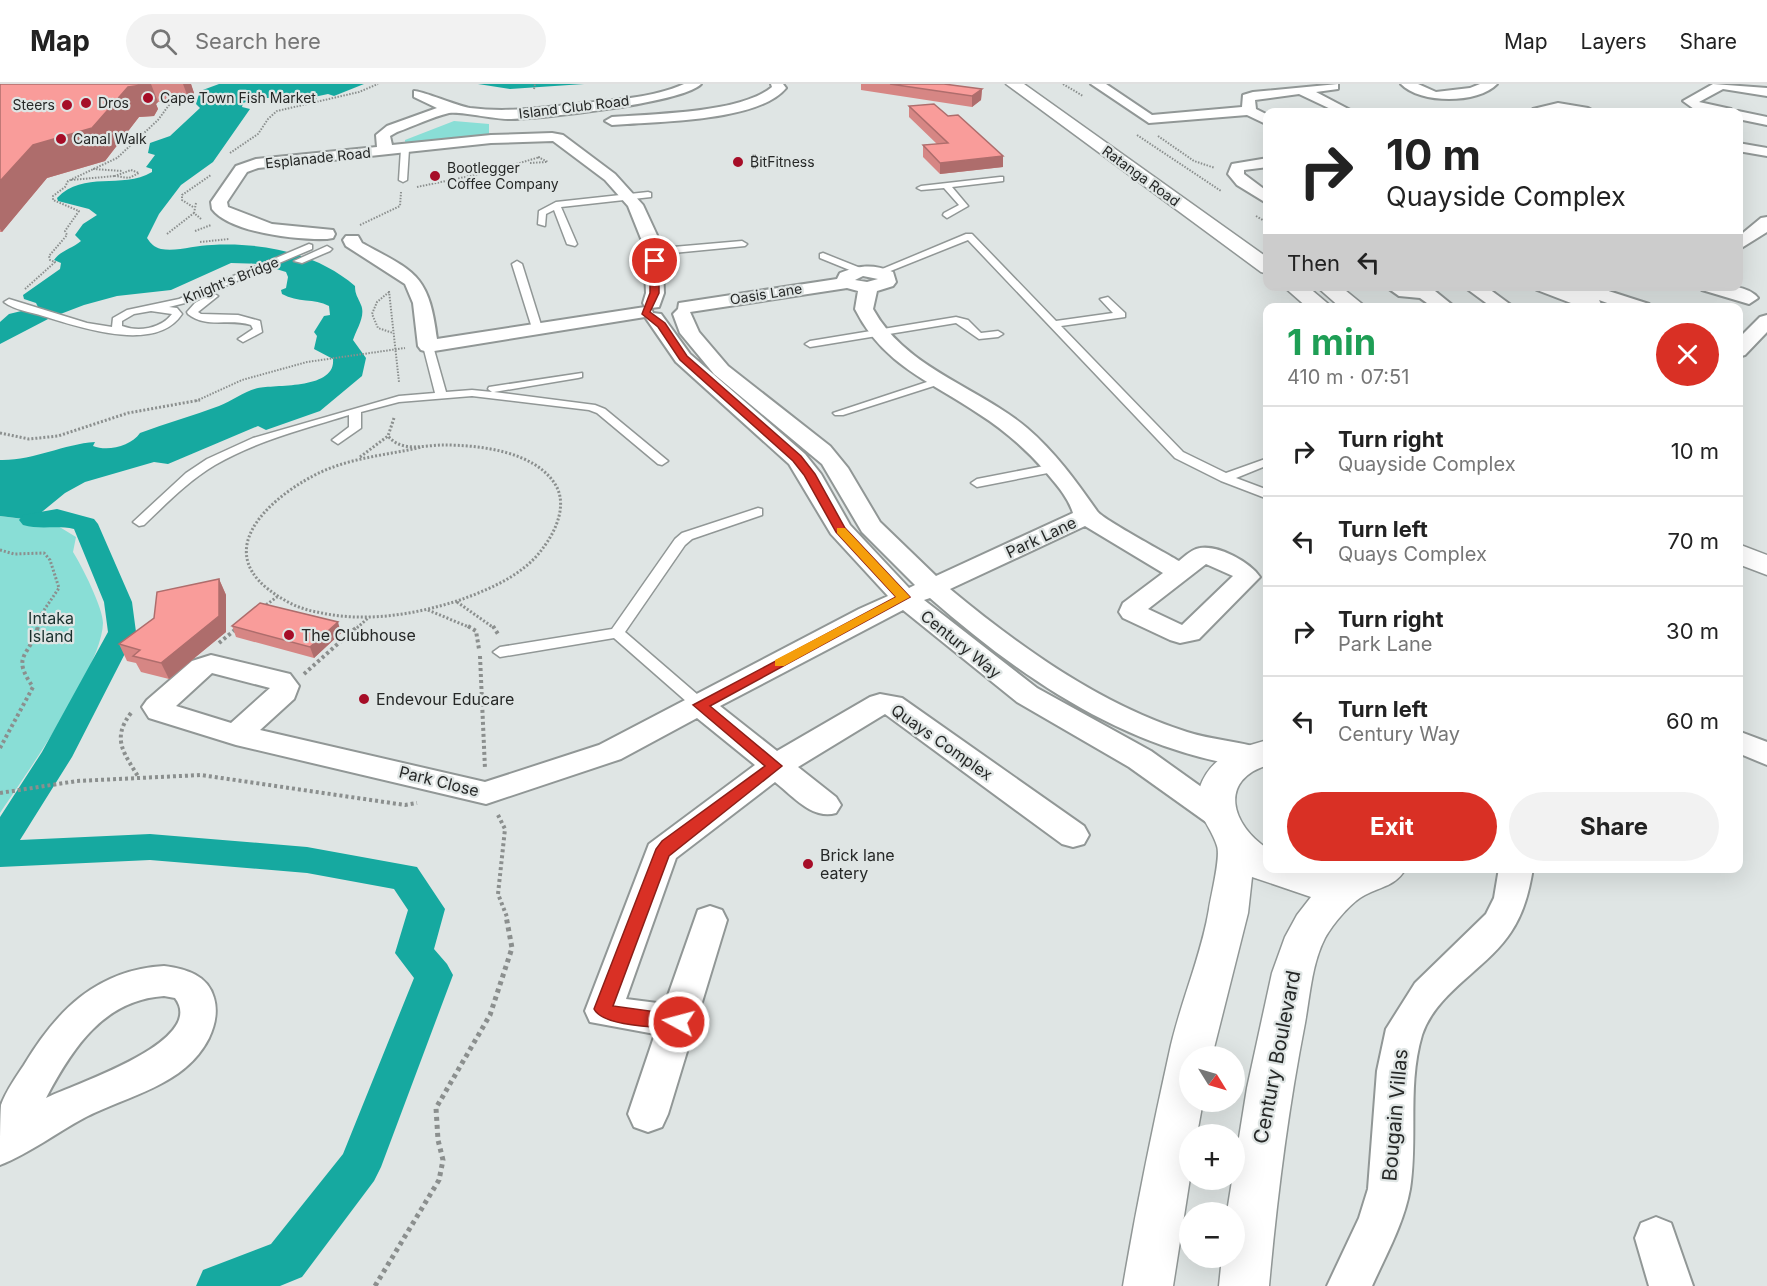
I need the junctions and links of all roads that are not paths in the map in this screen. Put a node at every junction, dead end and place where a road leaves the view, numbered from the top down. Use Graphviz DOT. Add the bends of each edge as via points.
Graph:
graph roads {
  1 [pos="694,84"];
  2 [pos="777,84"];
  3 [pos="1014,84"];
  4 [pos="1039,84"];
  5 [pos="1097,84"];
  6 [pos="1407,84"];
  7 [pos="1491,84"];
  8 [pos="1333,86"];
  9 [pos="1301,90"];
  10 [pos="1767,92"];
  11 [pos="419,94"];
  12 [pos="1434,96"];
  13 [pos="451,108"];
  14 [pos="1339,108"];
  15 [pos="1443,108"];
  16 [pos="1708,108"];
  17 [pos="1249,111"];
  18 [pos="1743,116"];
  19 [pos="1263,118"];
  20 [pos="1767,121"];
  21 [pos="574,123"];
  22 [pos="598,126"];
  23 [pos="553,134"];
  24 [pos="391,142"];
  25 [pos="1263,148"];
  26 [pos="1743,148"];
  27 [pos="1249,149"];
  28 [pos="1767,152"];
  29 [pos="1263,163"];
  30 [pos="1000,178"];
  31 [pos="403,180"];
  32 [pos="946,185"];
  33 [pos="921,188"];
  34 [pos="1263,196"];
  35 [pos="645,203"];
  36 [pos="557,209"];
  37 [pos="947,215"];
  38 [pos="1229,218"];
  39 [pos="1767,222"];
  40 [pos="542,224"];
  41 [pos="1743,242"];
  42 [pos="572,244"];
  43 [pos="305,246"];
  44 [pos="673,253"];
  45 [pos="517,264"];
  46 [pos="1263,264"];
  47 [pos="865,278"];
  48 [pos="1300,291"];
  49 [pos="1333,291"];
  50 [pos="1428,291"];
  51 [pos="1480,291"];
  52 [pos="1564,291"];
  53 [pos="1725,291"];
  54 [pos="1589,297"];
  55 [pos="210,298"];
  56 [pos="1105,298"];
  57 [pos="1749,298"];
  58 [pos="9,302"];
  59 [pos="1315,303"];
  60 [pos="1349,303"];
  61 [pos="1441,303"];
  62 [pos="1498,303"];
  63 [pos="1617,303"];
  64 [pos="680,304"];
  65 [pos="152,308"];
  66 [pos="650,311"];
  67 [pos="177,314"];
  68 [pos="123,316"];
  69 [pos="211,319"];
  70 [pos="1767,321"];
  71 [pos="75,322"];
  72 [pos="169,324"];
  73 [pos="1054,324"];
  74 [pos="537,328"];
  75 [pos="122,330"];
  76 [pos="879,334"];
  77 [pos="998,334"];
  78 [pos="243,339"];
  79 [pos="1743,343"];
  80 [pos="810,345"];
  81 [pos="428,346"];
  82 [pos="578,375"];
  83 [pos="939,381"];
  84 [pos="472,393"];
  85 [pos="441,394"];
  86 [pos="355,410"];
  87 [pos="839,414"];
  88 [pos="338,440"];
  89 [pos="662,461"];
  90 [pos="1263,463"];
  91 [pos="1054,468"];
  92 [pos="1225,478"];
  93 [pos="977,483"];
  94 [pos="1263,493"];
  95 [pos="758,512"];
  96 [pos="1086,516"];
  97 [pos="139,522"];
  98 [pos="1743,532"];
  99 [pos="1767,542"];
  100 [pos="1743,555"];
  101 [pos="1767,566"];
  102 [pos="1180,572"];
  103 [pos="916,592"];
  104 [pos="617,633"];
  105 [pos="500,652"];
  106 [pos="700,705"];
  107 [pos="236,735"];
  108 [pos="1743,743"];
  109 [pos="1259,754"];
  110 [pos="1767,754"];
  111 [pos="775,766"];
  112 [pos="825,805"];
  113 [pos="1073,835"];
  114 [pos="1247,849"];
  115 [pos="1263,858"];
  116 [pos="1291,873"];
  117 [pos="1515,873"];
  118 [pos="1370,876"];
  119 [pos="710,920"];
  120 [pos="679,1022"];
  121 [pos="1193,1046"];
  122 [pos="1179,1108"];
  123 [pos="648,1114"];
  124 [pos="0,1146"];
  125 [pos="1656,1238"];
  126 [pos="1148,1286"];
  127 [pos="1244,1286"];
  128 [pos="1349,1286"];
  129 [pos="1671,1286"];
  1 -- 13 [label="street, Island Club Road" via="644,99 524,114"];
  2 -- 22 [label="street" via="779,88 773,96 756,103"];
  3 -- 46 [label="main road, Ratanga Road"];
  4 -- 38 [label="main road, Ratanga Road"];
  5 -- 17 [label="street" via="1149,119"];
  6 -- 12 [label="street"];
  7 -- 12 [label="street" via="1473,92"];
  8 -- 9 [label="street"];
  9 -- 14 [label="street"];
  9 -- 17 [label="street" via="1253,96 1248,99"];
  10 -- 16 [label="street" via="1721,85 1690,101"];
  11 -- 13 [label="street, Island Club Road" via="427,101"];
  12 -- 15 [label="street"];
  13 -- 24 [label="street, Island Club Road" via="402,124"];
  17 -- 19 [label="street"];
  18 -- 20 [label="street"];
  21 -- 23 [label="street"];
  23 -- 24 [label="street, Esplanade Road"];
  23 -- 35 [label="street"];
  23 -- 35 [label="street" via="586,140"];
  24 -- 31 [label="lane"];
  24 -- 43 [label="street, Esplanade Road" via="241,169 219,202 220,209"];
  25 -- 27 [label="street"];
  26 -- 28 [label="street"];
  29 -- 34 [label="street" via="1237,167 1236,174"];
  30 -- 32 [label="lane"];
  32 -- 33 [label="lane"];
  32 -- 37 [label="lane" via="964,206"];
  35 -- 36 [label="lane"];
  35 -- 66 [label="street" via="653,246 655,293"];
  36 -- 40 [label="lane" via="540,216"];
  36 -- 42 [label="lane"];
  39 -- 41 [label="street"];
  43 -- 55 [label="lane, Knight's Bridge" via="272,273"];
  43 -- 65 [label="lane, Knight's Bridge" via="182,301"];
  43 -- 81 [label="street" via="336,241 404,272 424,301"];
  44 -- 44 [label="lane" via="742,244"];
  45 -- 74 [label="lane"];
  47 -- 47 [label="lane" via="834,268 825,258"];
  47 -- 64 [label="street, Oasis Lane"];
  47 -- 73 [label="lane" via="972,240"];
  47 -- 76 [label="street, Park Lane" via="864,309"];
  48 -- 59 [label="main road"];
  49 -- 60 [label="main road"];
  50 -- 61 [label="street"];
  51 -- 62 [label="street"];
  52 -- 54 [label="street"];
  53 -- 57 [label="street"];
  54 -- 63 [label="street"];
  55 -- 67 [label="lane, Knight's Bridge"];
  55 -- 69 [label="lane, Knight's Bridge" via="192,312"];
  56 -- 73 [label="lane" via="1121,315"];
  58 -- 71 [label="lane, Knight's Bridge"];
  64 -- 66 [label="street, Oasis Lane"];
  64 -- 103 [label="street, Century Way" via="685,327 705,354 824,452"];
  65 -- 67 [label="lane, Knight's Bridge"];
  65 -- 68 [label="lane, Knight's Bridge"];
  66 -- 74 [label="street"];
  66 -- 103 [label="street, Century Way" via="683,358 797,459 840,529"];
  67 -- 72 [label="lane, Knight's Bridge"];
  68 -- 71 [label="lane, Knight's Bridge"];
  68 -- 75 [label="lane" via="115,324"];
  69 -- 72 [label="lane, Knight's Bridge"];
  69 -- 78 [label="lane, Knight's Bridge" via="238,318 256,323 258,330"];
  70 -- 79 [label="street"];
  71 -- 75 [label="lane, Knight's Bridge"];
  72 -- 75 [label="lane, Knight's Bridge" via="150,330"];
  73 -- 92 [label="lane" via="1179,455"];
  74 -- 81 [label="street"];
  76 -- 77 [label="lane" via="959,320 978,336"];
  76 -- 80 [label="lane"];
  76 -- 83 [label="street, Park Lane" via="904,358"];
  81 -- 85 [label="lane"];
  82 -- 84 [label="lane"];
  83 -- 87 [label="lane"];
  83 -- 91 [label="street, Park Lane" via="1004,421"];
  84 -- 85 [label="lane"];
  84 -- 89 [label="lane" via="591,407"];
  85 -- 86 [label="lane"];
  86 -- 88 [label="lane" via="355,428"];
  86 -- 97 [label="lane" via="257,440 211,462"];
  90 -- 92 [label="lane"];
  91 -- 93 [label="lane"];
  91 -- 96 [label="street, Park Lane" via="1078,498"];
  92 -- 94 [label="lane"];
  95 -- 104 [label="lane" via="687,536 680,542"];
  96 -- 102 [label="street"];
  96 -- 103 [label="street, Park Lane"];
  98 -- 99 [label="main road"];
  100 -- 101 [label="main road"];
  103 -- 106 [label="street, Park Lane"];
  103 -- 109 [label="street, Century Way" via="1108,712 1146,730 1223,753"];
  103 -- 114 [label="street, Century Way" via="1027,695 1148,765"];
  104 -- 105 [label="lane"];
  104 -- 106 [label="lane"];
  106 -- 107 [label="street, Park Close" via="610,752 486,793"];
  106 -- 111 [label="street"];
  107 -- 107 [label="street, Park Close" via="284,692 280,681 211,664 202,667 157,707 159,711"];
  108 -- 110 [label="street"];
  109 -- 114 [label="main road" via="1231,768 1221,779 1216,799"];
  111 -- 112 [label="street"];
  111 -- 113 [label="street, Quays Complex" via="880,704 889,703"];
  111 -- 120 [label="street" via="662,853 603,1009"];
  114 -- 115 [label="main road"];
  114 -- 121 [label="main road"];
  116 -- 118 [label="main road" via="1308,882"];
  117 -- 128 [label="street, Bougain Villas" via="1511,898 1498,924 1428,994 1405,1029 1396,1071 1387,1197"];
  118 -- 127 [label="main road, Century Boulevard" via="1327,905 1311,927 1296,960 1267,1099"];
  119 -- 120 [label="street"];
  120 -- 123 [label="street"];
  122 -- 126 [label="main road"];
  124 -- 124 [label="street" via="61,1040 90,1010 112,993 143,982 168,981 193,993 198,1003 197,1023 185,1043 166,1060 142,1075 56,1112"];
  125 -- 129 [label="street"];
}
